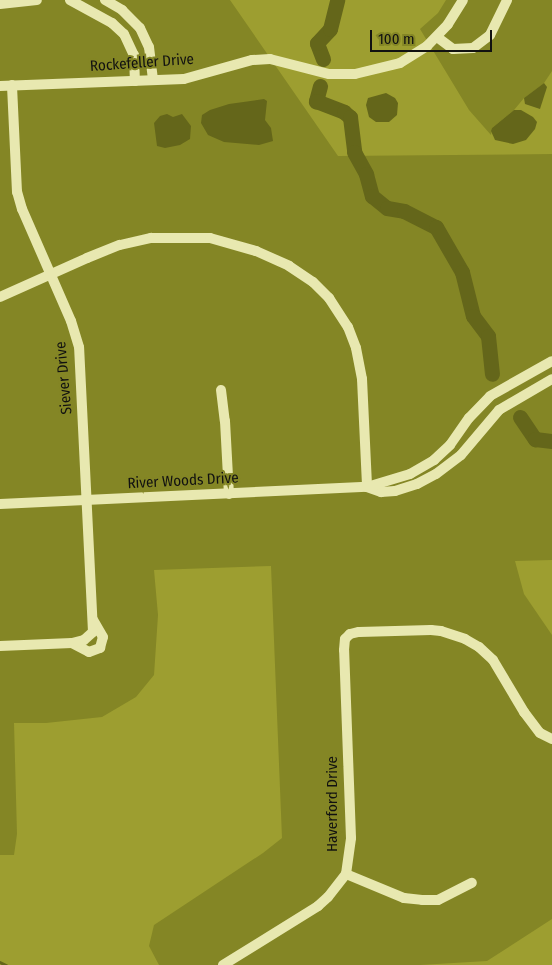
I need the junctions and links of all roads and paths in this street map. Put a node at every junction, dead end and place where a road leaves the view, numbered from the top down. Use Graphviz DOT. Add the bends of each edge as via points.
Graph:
graph roads {
  1 [pos="37,0"];
  2 [pos="105,0"];
  3 [pos="463,0"];
  4 [pos="507,0"];
  5 [pos="76,1"];
  6 [pos="0,4"];
  7 [pos="143,33"];
  8 [pos="437,37"];
  9 [pos="129,41"];
  10 [pos="153,80"];
  11 [pos="135,81"];
  12 [pos="12,85"];
  13 [pos="0,86"];
  14 [pos="51,274"];
  15 [pos="0,297"];
  16 [pos="552,361"];
  17 [pos="552,379"];
  18 [pos="221,390"];
  19 [pos="367,488"];
  20 [pos="229,494"];
  21 [pos="86,500"];
  22 [pos="0,504"];
  23 [pos="92,620"];
  24 [pos="72,643"];
  25 [pos="0,646"];
  26 [pos="552,740"];
  27 [pos="346,874"];
  28 [pos="472,884"];
  29 [pos="223,965"];
  1 -- 6 [label="street"];
  2 -- 7 [label="street" via="134,20"];
  3 -- 8 [label="street, Rockefeller Drive"];
  4 -- 8 [label="street" via="490,35 473,48 453,49"];
  5 -- 9 [label="street" via="118,28"];
  7 -- 9 [label="street"];
  7 -- 10 [label="street" via="149,47"];
  8 -- 10 [label="street, Rockefeller Drive" via="400,64 355,74 329,74 270,59 252,60 184,79"];
  9 -- 11 [label="street" via="134,55"];
  10 -- 11 [label="street, Rockefeller Drive"];
  11 -- 12 [label="street, Rockefeller Drive"];
  12 -- 13 [label="street, Rockefeller Drive"];
  12 -- 14 [label="street, Siever Drive" via="17,192"];
  14 -- 15 [label="street"];
  14 -- 19 [label="street" via="120,245 180,236 240,245 270,256 300,273 336,307 356,348 362,378"];
  14 -- 21 [label="street, Siever Drive" via="79,347"];
  16 -- 19 [label="street, River Woods Drive" via="490,396 434,460 410,474"];
  17 -- 19 [label="street, River Woods Drive" via="499,410 461,454 436,474 396,491 380,492"];
  18 -- 20 [label="street"];
  19 -- 20 [label="street, River Woods Drive"];
  20 -- 21 [label="street, River Woods Drive"];
  21 -- 22 [label="street, River Woods Drive"];
  21 -- 23 [label="street, Siever Drive"];
  23 -- 24 [label="street, Siever Drive" via="93,632 84,640"];
  23 -- 24 [label="street, Siever Drive" via="103,637 100,648 89,652"];
  24 -- 25 [label="street"];
  26 -- 27 [label="street, Haverford Drive" via="540,733 524,712 493,660 465,639 431,630 359,632 345,639 351,838"];
  27 -- 28 [label="street" via="404,898 422,900 438,900"];
  27 -- 29 [label="street, Haverford Drive" via="318,906"];
}
